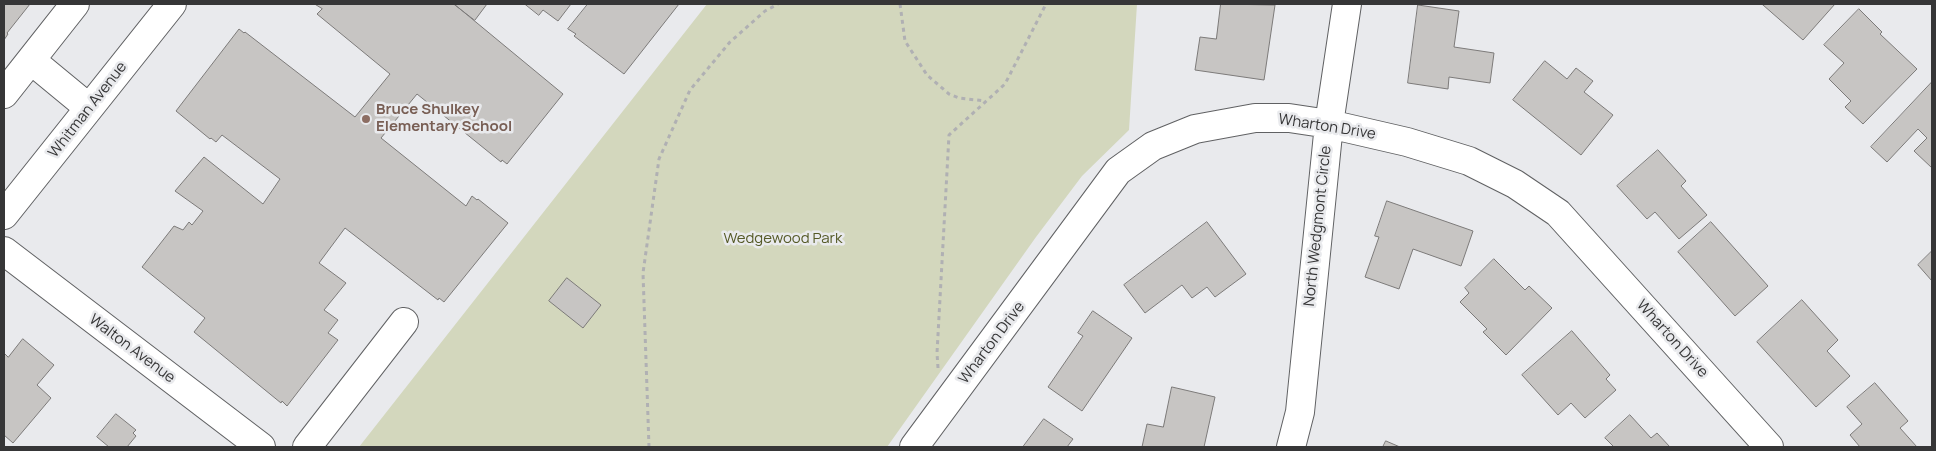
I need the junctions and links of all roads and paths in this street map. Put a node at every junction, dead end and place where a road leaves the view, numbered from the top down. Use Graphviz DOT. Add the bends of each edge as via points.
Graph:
graph roads {
  1 [pos="75,4"];
  2 [pos="172,4"];
  3 [pos="778,4"];
  4 [pos="900,4"];
  5 [pos="1046,4"];
  6 [pos="1346,4"];
  7 [pos="32,61"];
  8 [pos="6,91"];
  9 [pos="986,101"];
  10 [pos="89,108"];
  11 [pos="1329,124"];
  12 [pos="4,215"];
  13 [pos="4,251"];
  14 [pos="404,322"];
  15 [pos="941,412"];
  16 [pos="261,447"];
  17 [pos="307,447"];
  18 [pos="649,447"];
  19 [pos="914,447"];
  20 [pos="1291,447"];
  21 [pos="1769,447"];
  1 -- 7 [label="street"];
  2 -- 10 [label="street, Whitman Avenue"];
  3 -- 18 [label="path" via="765,11 730,42 690,90 659,159 643,273"];
  4 -- 9 [label="path" via="905,41 927,75 949,94"];
  5 -- 9 [label="path" via="1005,84"];
  6 -- 11 [label="street, North Wedgmont Circle"];
  7 -- 8 [label="street"];
  7 -- 10 [label="street"];
  9 -- 15 [label="path" via="950,135 937,353"];
  10 -- 12 [label="street, Whitman Avenue"];
  11 -- 15 [label="street, Wharton Drive" via="1289,118 1255,118 1195,129 1152,146 1118,171"];
  11 -- 20 [label="street, North Wedgmont Circle" via="1300,412"];
  11 -- 21 [label="street, Wharton Drive" via="1407,142 1468,161 1515,184 1558,213"];
  13 -- 16 [label="street, Walton Avenue"];
  14 -- 17 [label="street"];
  15 -- 19 [label="street, Wharton Drive"];
}
